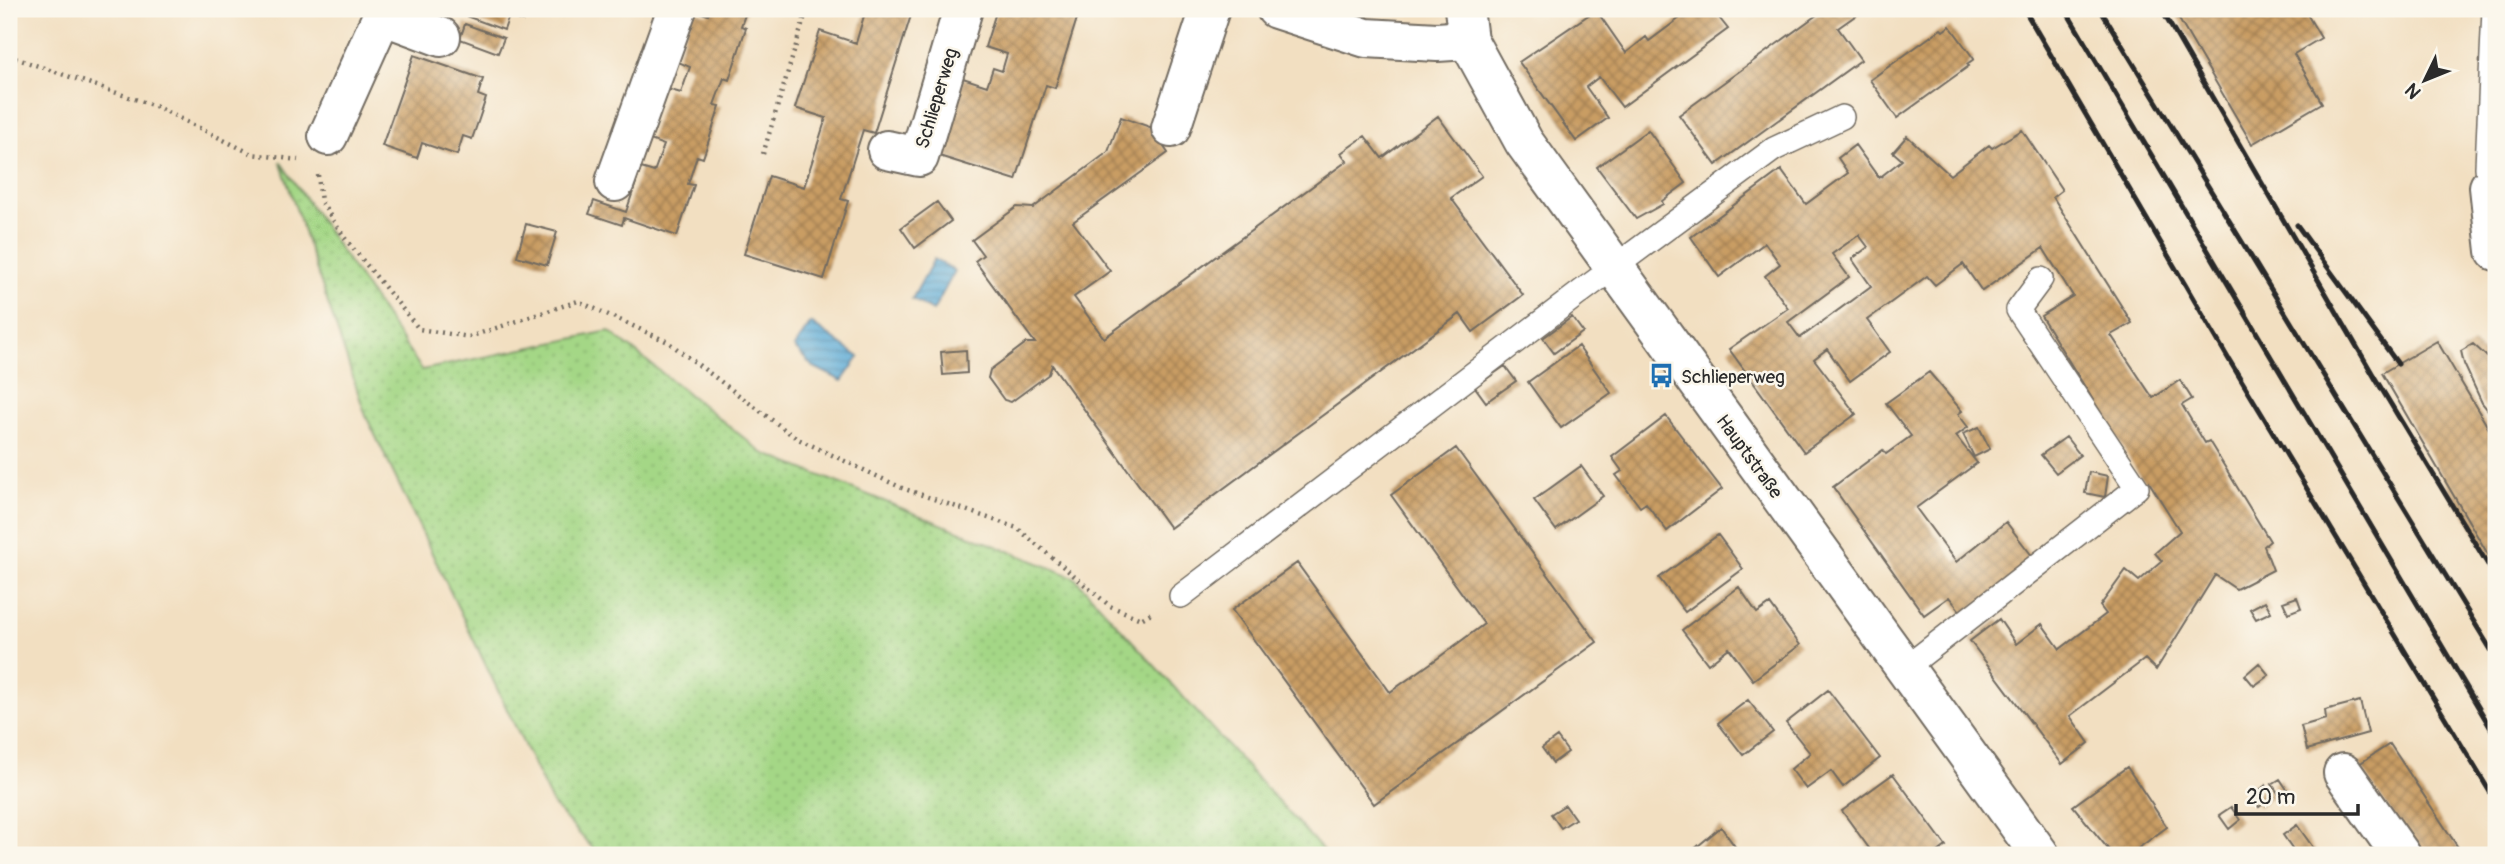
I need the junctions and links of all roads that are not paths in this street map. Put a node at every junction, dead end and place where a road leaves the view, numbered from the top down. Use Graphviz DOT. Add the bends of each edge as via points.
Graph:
graph roads {
  1 [pos="677,9"];
  2 [pos="963,9"];
  3 [pos="1210,9"];
  4 [pos="1276,9"];
  5 [pos="2494,9"];
  6 [pos="384,12"];
  7 [pos="1466,24"];
  8 [pos="441,37"];
  9 [pos="1842,117"];
  10 [pos="1171,128"];
  11 [pos="322,149"];
  12 [pos="887,150"];
  13 [pos="615,182"];
  14 [pos="2493,187"];
  15 [pos="2496,251"];
  16 [pos="1614,268"];
  17 [pos="2041,279"];
  18 [pos="1181,596"];
  19 [pos="1904,669"];
  20 [pos="2343,773"];
  21 [pos="2040,855"];
  22 [pos="2402,855"];
  1 -- 13 [label="street"];
  2 -- 12 [label="street, Schlieperweg" via="919,157"];
  3 -- 10 [label="street"];
  4 -- 7 [label="street" via="1366,38 1437,42"];
  5 -- 14 [label="lane" via="2487,167"];
  6 -- 8 [label="street"];
  6 -- 11 [label="street"];
  7 -- 16 [label="street, Hauptstraße" via="1524,142"];
  9 -- 16 [label="lane" via="1774,149"];
  14 -- 15 [label="street"];
  16 -- 18 [label="lane"];
  16 -- 19 [label="street, Hauptstraße"];
  17 -- 19 [label="lane" via="2018,310 2137,488"];
  19 -- 21 [label="street, Hauptstraße"];
  20 -- 22 [label="street"];
}
